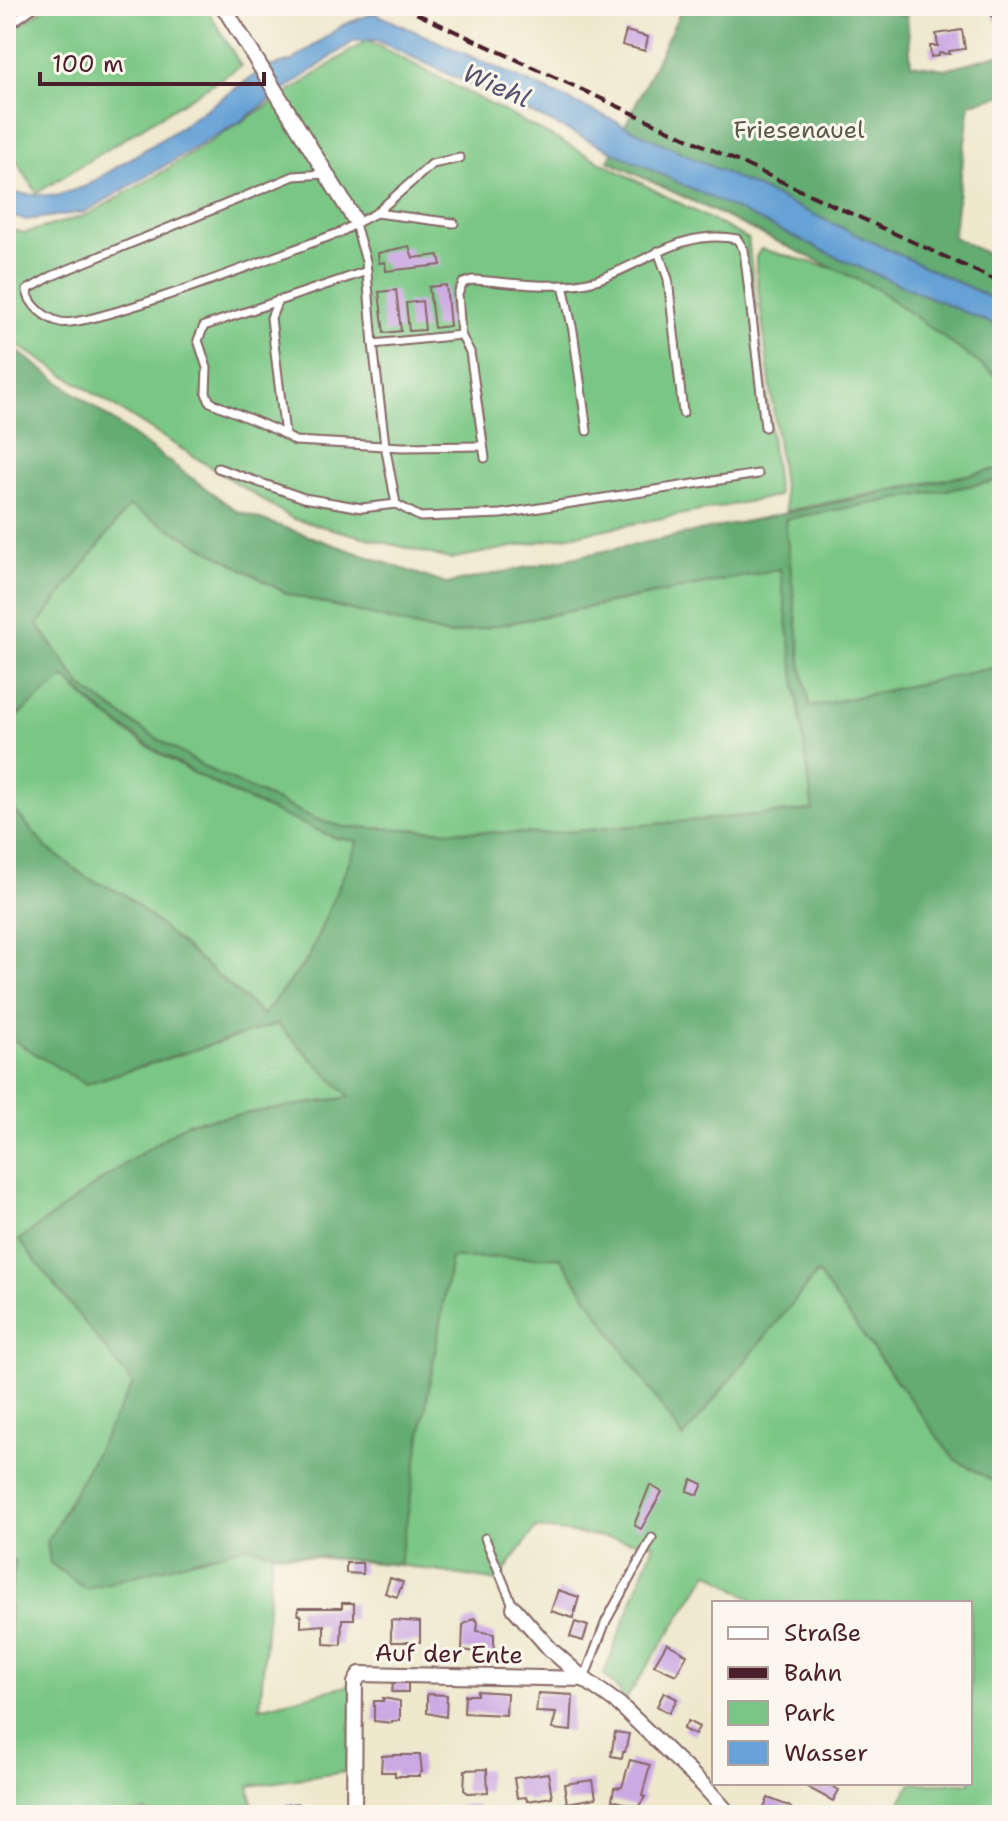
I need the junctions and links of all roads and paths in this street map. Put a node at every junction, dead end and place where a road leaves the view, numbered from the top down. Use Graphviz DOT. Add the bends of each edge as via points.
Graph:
graph roads {
  1 [pos="36,6"];
  2 [pos="223,6"];
  3 [pos="9,25"];
  4 [pos="460,158"];
  5 [pos="327,174"];
  6 [pos="376,213"];
  7 [pos="354,220"];
  8 [pos="454,223"];
  9 [pos="658,251"];
  10 [pos="367,271"];
  11 [pos="563,285"];
  12 [pos="278,300"];
  13 [pos="461,335"];
  14 [pos="373,344"];
  15 [pos="683,413"];
  16 [pos="765,427"];
  17 [pos="587,431"];
  18 [pos="285,435"];
  19 [pos="385,445"];
  20 [pos="483,446"];
  21 [pos="485,458"];
  22 [pos="218,468"];
  23 [pos="758,474"];
  24 [pos="396,504"];
  25 [pos="485,1538"];
  26 [pos="652,1538"];
  27 [pos="514,1608"];
  28 [pos="584,1679"];
  29 [pos="354,1815"];
  30 [pos="730,1815"];
  1 -- 3 [label="lane"];
  2 -- 5 [label="street"];
  4 -- 6 [label="lane" via="432,164"];
  5 -- 7 [label="street"];
  5 -- 7 [label="lane" via="294,176 52,276 27,290 28,300 59,322 76,323 341,232"];
  6 -- 7 [label="lane"];
  6 -- 8 [label="lane"];
  7 -- 10 [label="lane"];
  9 -- 11 [label="lane" via="596,280"];
  9 -- 15 [label="lane" via="668,279"];
  9 -- 16 [label="lane" via="719,236 737,239 744,250"];
  10 -- 12 [label="lane"];
  10 -- 14 [label="lane"];
  11 -- 13 [label="lane" via="463,283 458,294"];
  11 -- 17 [label="lane"];
  12 -- 18 [label="lane" via="271,318"];
  12 -- 18 [label="lane" via="204,326 198,340 210,402"];
  13 -- 14 [label="lane"];
  13 -- 20 [label="lane" via="470,352"];
  14 -- 19 [label="lane"];
  18 -- 19 [label="lane" via="295,441"];
  19 -- 20 [label="lane"];
  19 -- 24 [label="lane"];
  20 -- 21 [label="lane"];
  22 -- 24 [label="lane" via="304,498 362,508"];
  23 -- 24 [label="lane" via="501,514 420,517"];
  25 -- 27 [label="lane"];
  26 -- 28 [label="lane" via="606,1621"];
  27 -- 28 [label="street"];
  28 -- 29 [label="street, Auf der Ente" via="360,1674 355,1683"];
  28 -- 30 [label="street" via="620,1705"];
}
